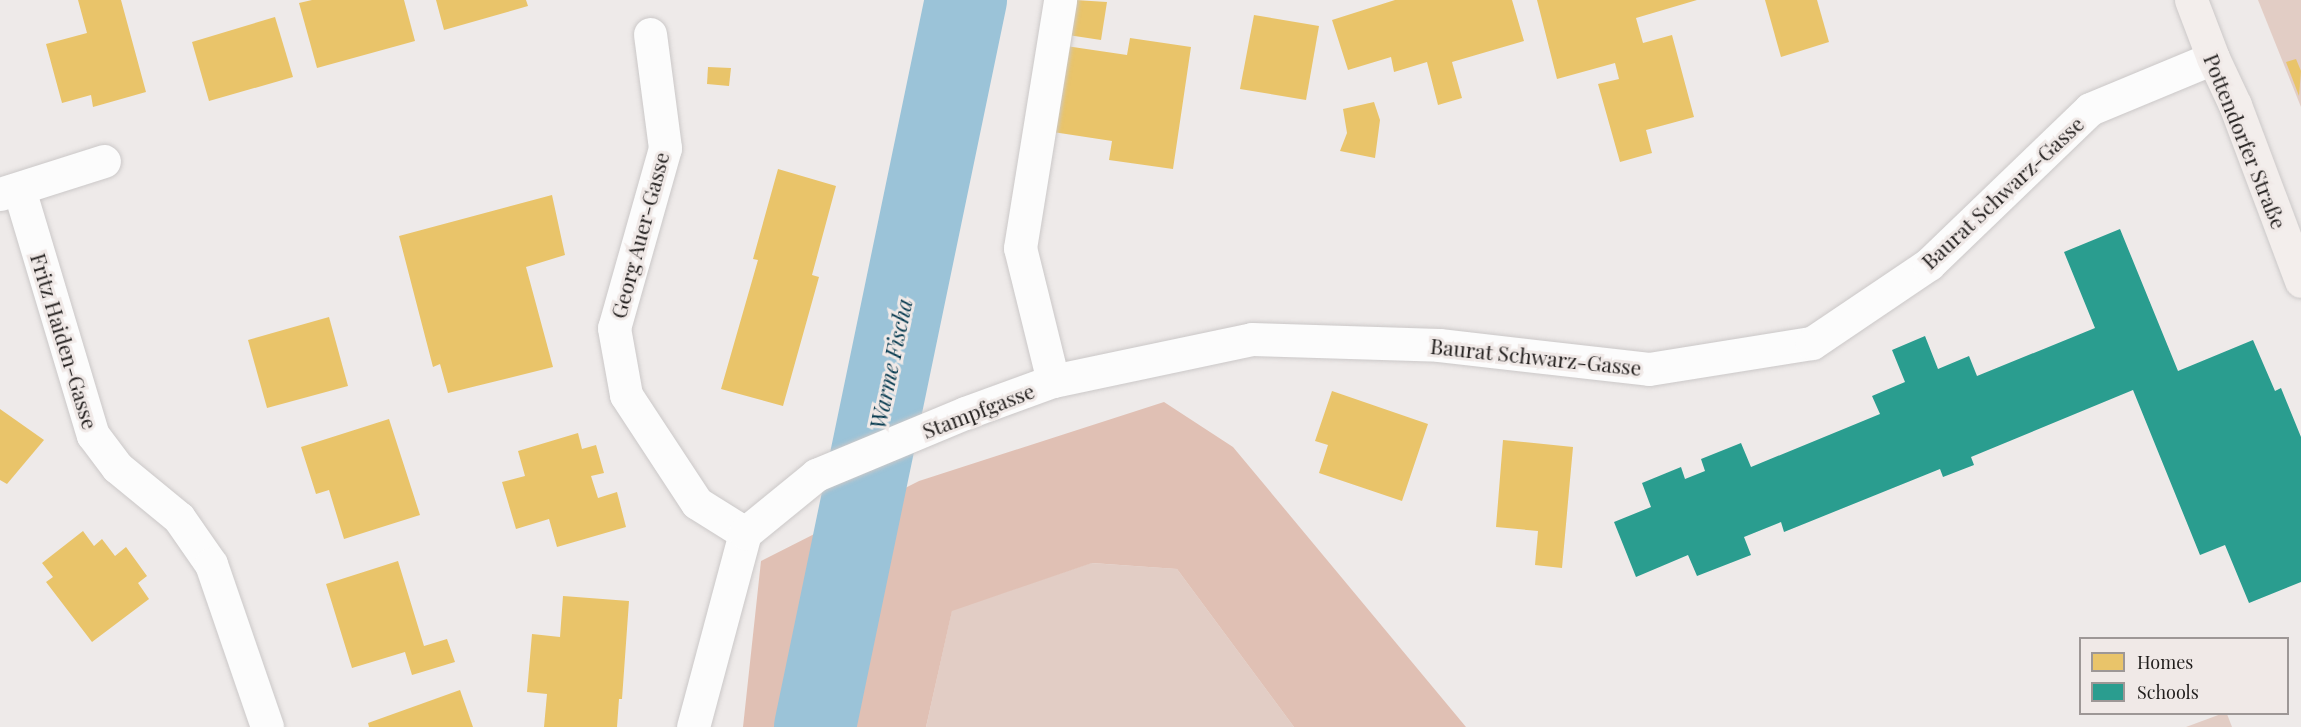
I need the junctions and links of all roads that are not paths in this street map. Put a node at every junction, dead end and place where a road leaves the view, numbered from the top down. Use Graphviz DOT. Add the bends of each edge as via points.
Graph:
graph roads {
  1 [pos="1060,0"];
  2 [pos="2191,0"];
  3 [pos="650,34"];
  4 [pos="2213,58"];
  5 [pos="104,161"];
  6 [pos="9,192"];
  7 [pos="2301,282"];
  8 [pos="1053,381"];
  9 [pos="745,533"];
  10 [pos="267,727"];
  11 [pos="693,727"];
  1 -- 8 [label="street, Stampfgasse" via="1020,248"];
  2 -- 4 [label="main road, Pottendorfer Straße"];
  3 -- 9 [label="street, Georg Auer-Gasse" via="665,148 614,328 626,395 697,503"];
  4 -- 7 [label="main road, Pottendorfer Straße" via="2235,105"];
  4 -- 8 [label="street, Baurat Schwarz-Gasse" via="2090,109 1929,264 1812,343 1649,369 1439,345 1252,339"];
  5 -- 6 [label="street, Fritz Haiden-Gasse"];
  6 -- 10 [label="street, Fritz Haiden-Gasse" via="93,435 117,467 179,518 211,564"];
  8 -- 9 [label="street, Stampfgasse" via="816,475"];
  9 -- 11 [label="street"];
}
